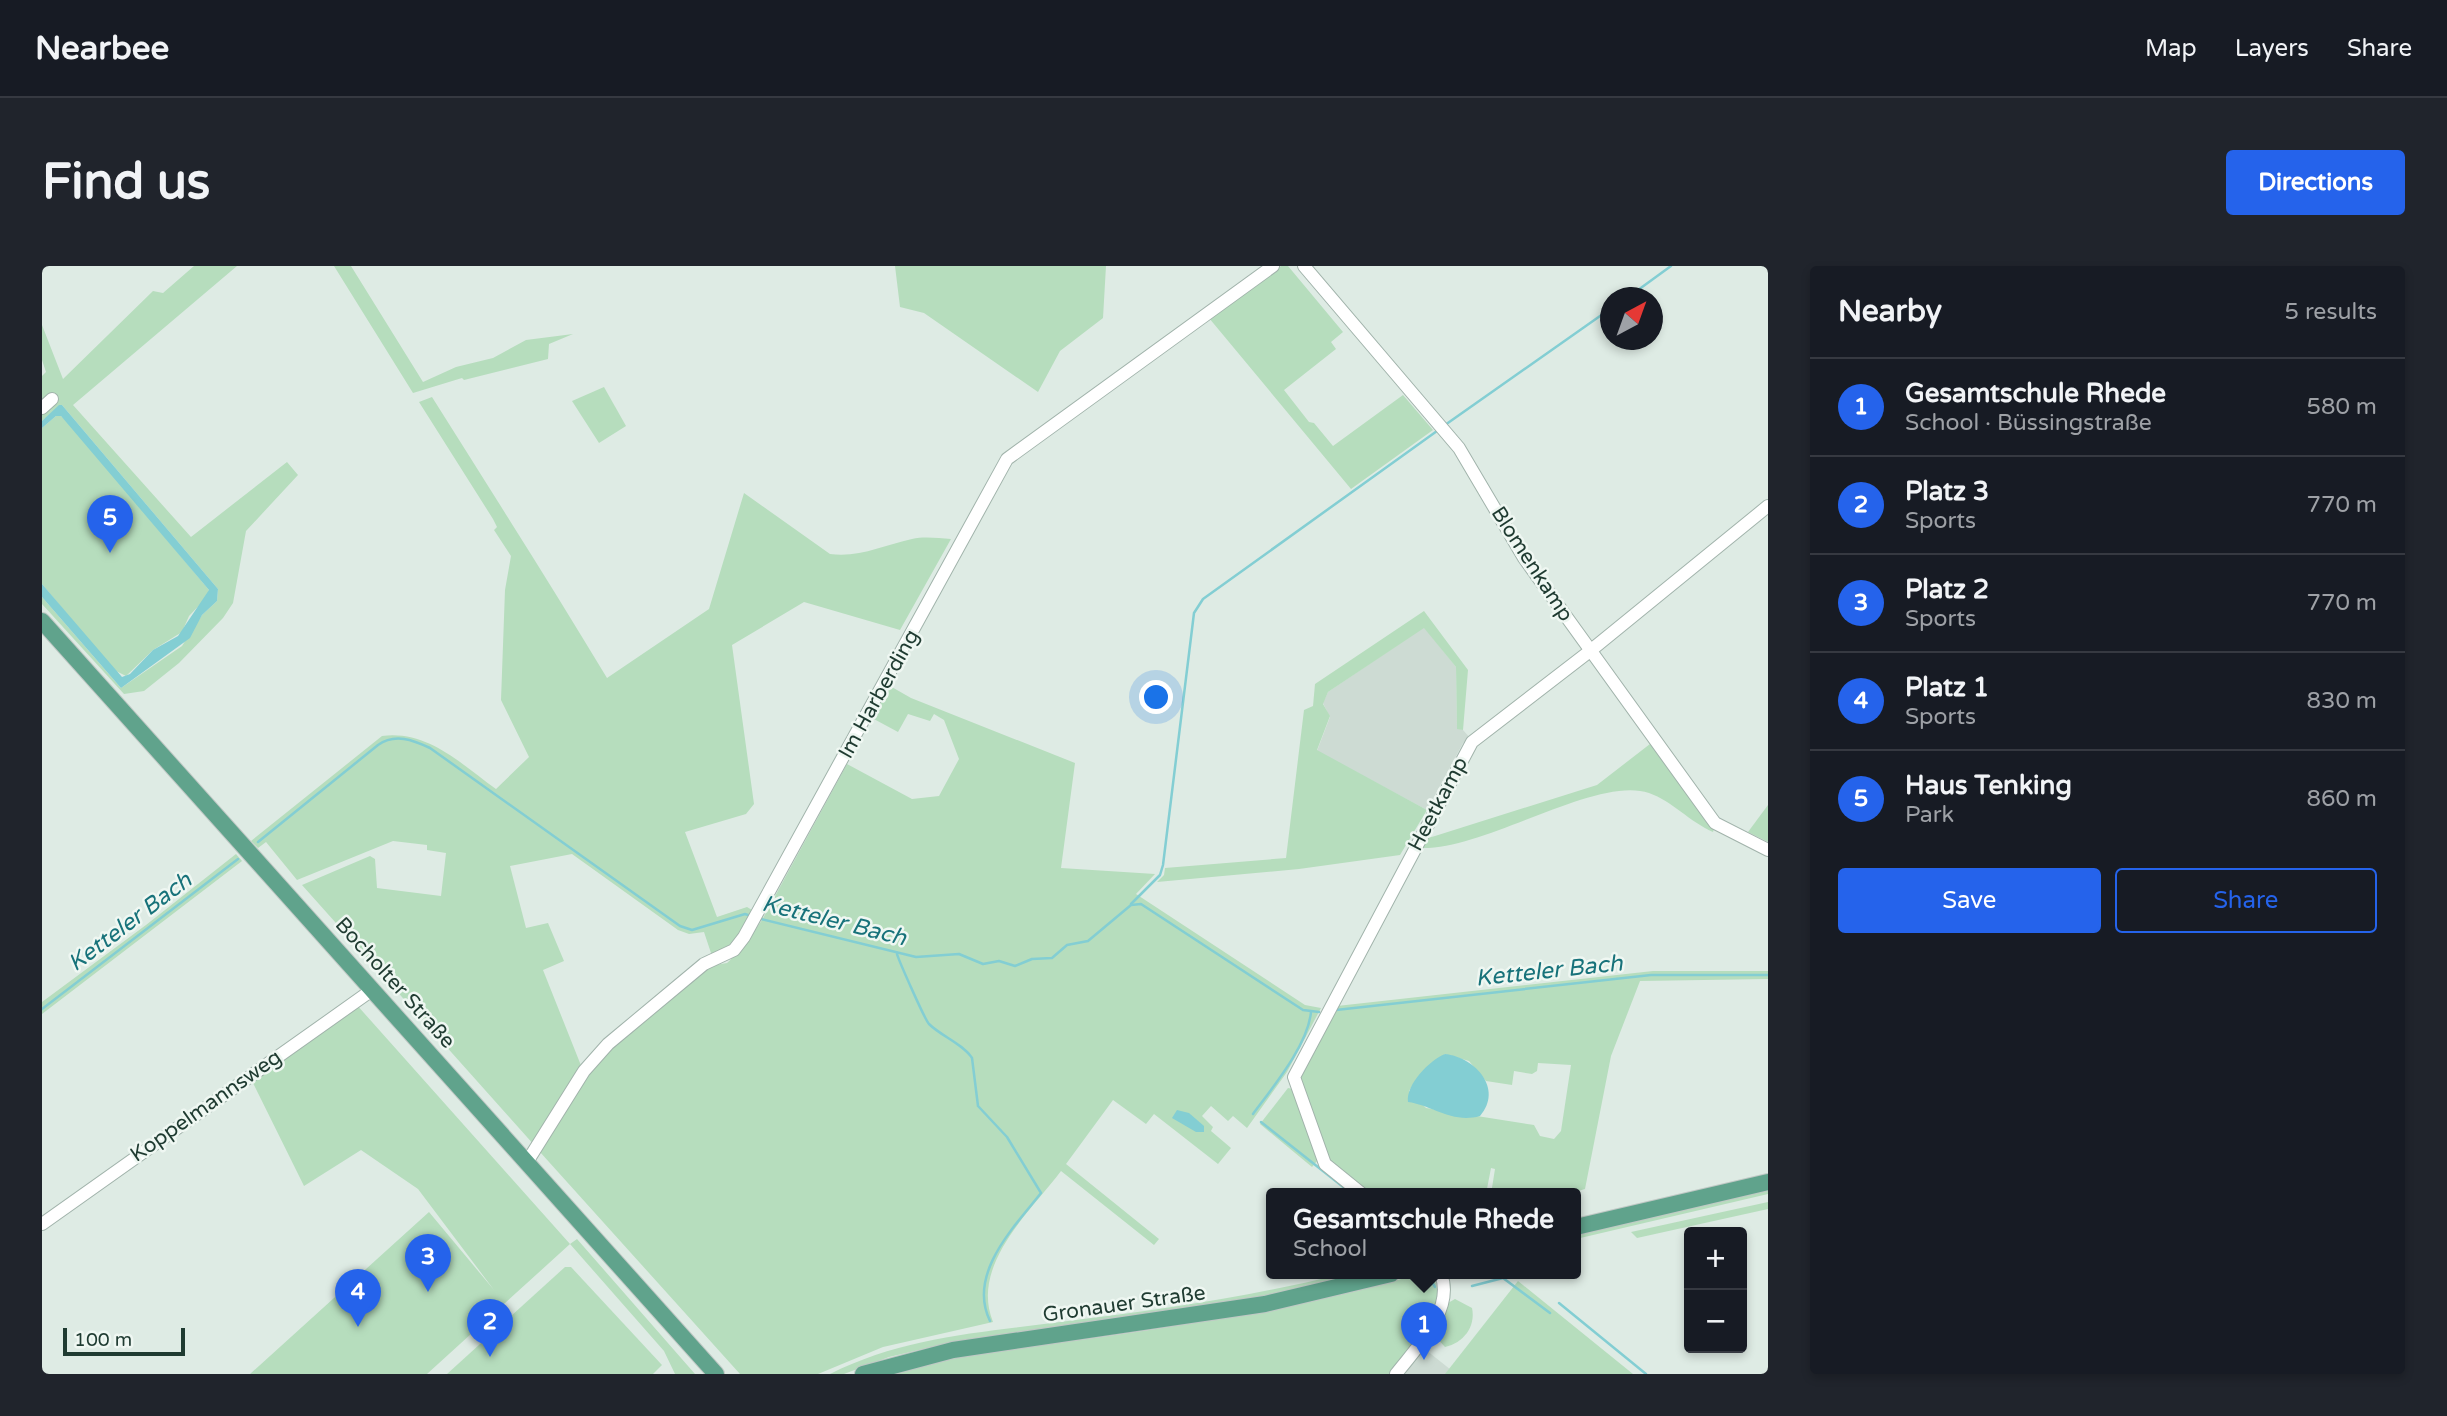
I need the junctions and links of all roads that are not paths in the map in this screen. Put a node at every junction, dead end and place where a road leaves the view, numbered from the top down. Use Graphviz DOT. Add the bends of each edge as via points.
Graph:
graph roads {
  1 [pos="1273,266"];
  2 [pos="1304,266"];
  3 [pos="1768,506"];
  4 [pos="42,621"];
  5 [pos="1590,651"];
  6 [pos="1768,850"];
  7 [pos="372,990"];
  8 [pos="527,1163"];
  9 [pos="1768,1182"];
  10 [pos="1355,1188"];
  11 [pos="42,1224"];
  12 [pos="1581,1226"];
  13 [pos="1370,1279"];
  14 [pos="1443,1279"];
  15 [pos="716,1374"];
  16 [pos="863,1374"];
  17 [pos="1396,1374"];
  1 -- 8 [label="street, Im Harberding" via="1007,458 734,950 704,964 608,1044 584,1071"];
  2 -- 5 [label="street, Blomenkamp" via="1460,448 1524,558"];
  3 -- 5 [label="street, Heetkamp"];
  4 -- 7 [label="main road, Bocholter Straße"];
  5 -- 6 [label="street, Blomenkamp" via="1715,822"];
  5 -- 10 [label="street, Heetkamp" via="1472,743 1294,1077 1325,1164"];
  7 -- 8 [label="main road, Bocholter Straße"];
  7 -- 11 [label="street, Koppelmannsweg"];
  8 -- 15 [label="main road, Bocholter Straße"];
  9 -- 12 [label="main road"];
  13 -- 16 [label="main road, Gronauer Straße" via="1265,1304 953,1350"];
  14 -- 17 [label="street" via="1432,1326"];
}
